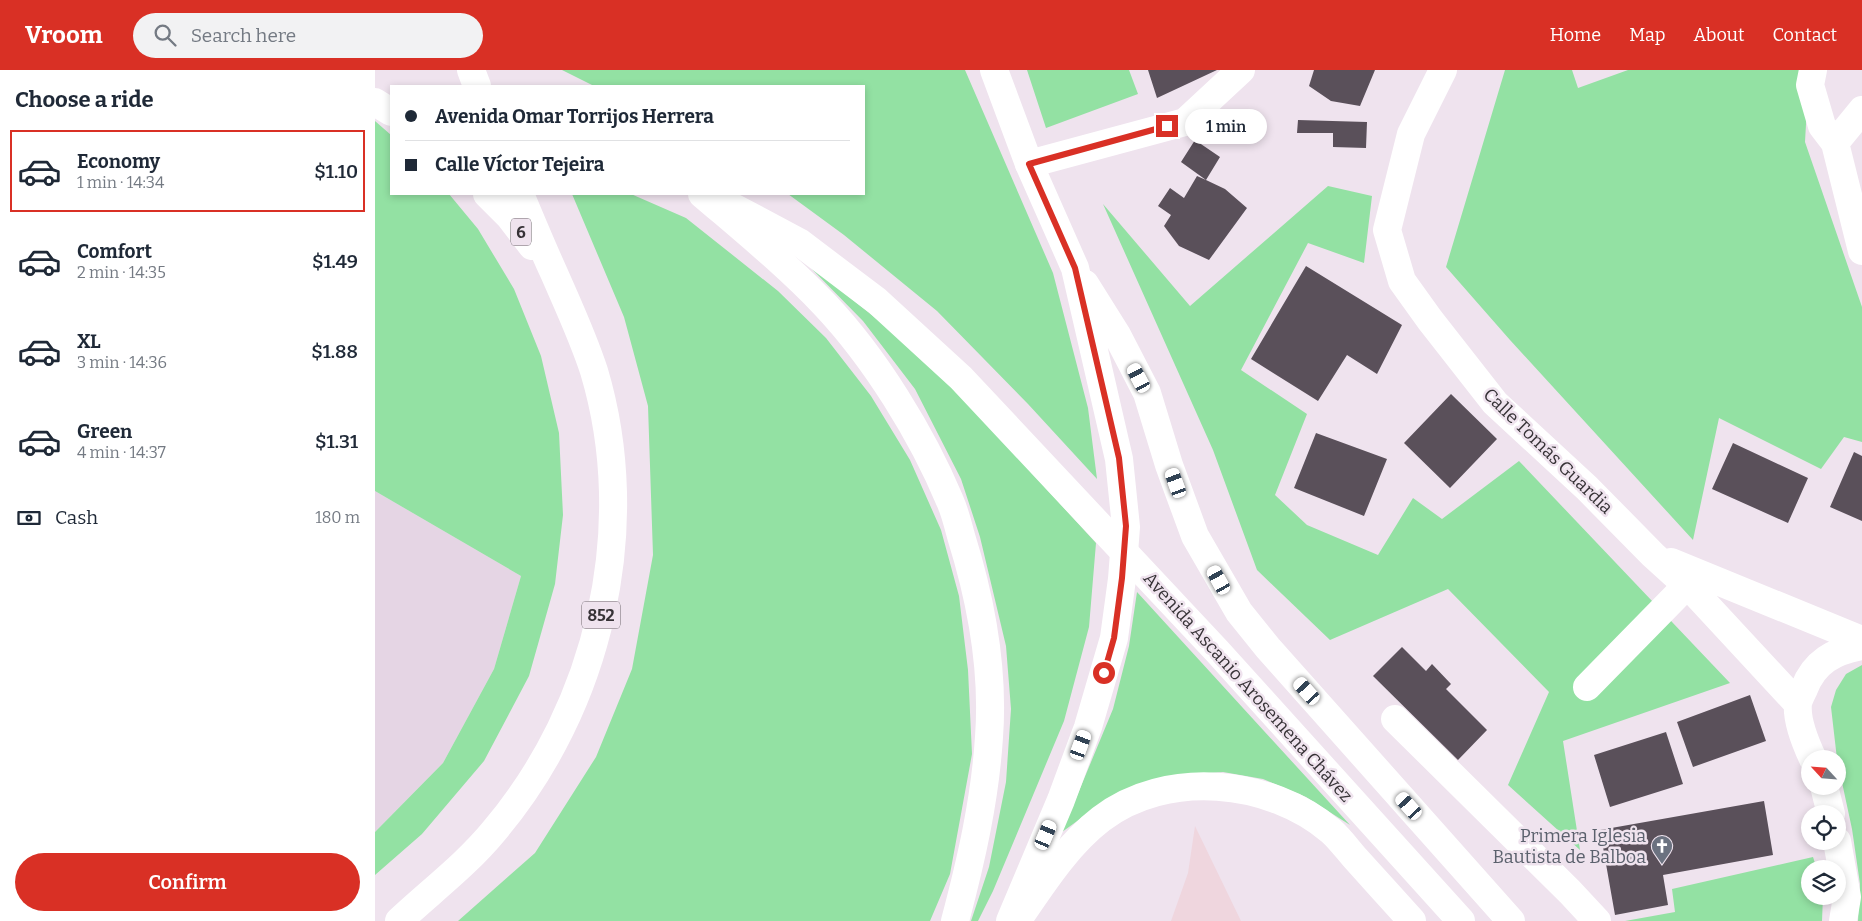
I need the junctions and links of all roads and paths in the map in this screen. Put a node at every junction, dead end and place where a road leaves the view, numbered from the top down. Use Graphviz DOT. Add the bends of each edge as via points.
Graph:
graph roads {
  1 [pos="462,70"];
  2 [pos="471,70"];
  3 [pos="994,70"];
  4 [pos="1241,70"];
  5 [pos="1443,70"];
  6 [pos="1813,70"];
  7 [pos="477,85"];
  8 [pos="492,85"];
  9 [pos="375,102"];
  10 [pos="1862,110"];
  11 [pos="390,111"];
  12 [pos="1835,142"];
  13 [pos="1029,164"];
  14 [pos="488,195"];
  15 [pos="520,195"];
  16 [pos="703,195"];
  17 [pos="710,195"];
  18 [pos="1862,251"];
  19 [pos="1075,268"];
  20 [pos="553,272"];
  21 [pos="1653,555"];
  22 [pos="1687,585"];
  23 [pos="1862,640"];
  24 [pos="1862,646"];
  25 [pos="1587,687"];
  26 [pos="1798,704"];
  27 [pos="1395,719"];
  28 [pos="1809,750"];
  29 [pos="1839,850"];
  30 [pos="403,916"];
  31 [pos="955,921"];
  32 [pos="1010,921"];
  33 [pos="1017,921"];
  34 [pos="1412,921"];
  35 [pos="1461,921"];
  36 [pos="1511,921"];
  37 [pos="1597,921"];
  38 [pos="1843,921"];
  1 -- 8 [label="main road"];
  2 -- 7 [label="main road"];
  3 -- 13 [label="main road"];
  4 -- 13 [label="main road" via="1185,122"];
  5 -- 21 [label="main road, Calle Tomás Guardia" via="1411,134 1387,230 1402,281 1495,403 1587,488"];
  6 -- 12 [label="main road" via="1810,85 1822,126"];
  9 -- 11 [label="main road"];
  10 -- 12 [label="main road"];
  12 -- 18 [label="main road"];
  13 -- 19 [label="main road"];
  14 -- 20 [label="main road, 6" via="509,216"];
  15 -- 20 [label="main road"];
  16 -- 31 [label="main road" via="779,260 826,306 867,356 913,427 951,502 970,563 982,618 989,682 989,736 983,788 972,855"];
  17 -- 35 [label="main road, Avenida Ascanio Arosemena Chávez" via="799,242 877,301 961,378 1217,651"];
  19 -- 32 [label="main road" via="1119,458 1126,526 1122,578 1114,638 1088,727"];
  19 -- 36 [label="main road" via="1117,335 1147,392 1195,536 1239,612"];
  20 -- 30 [label="main road, 852" via="580,330 606,425 612,479 612,534 605,596 595,641 555,742 527,788 494,832 457,871"];
  21 -- 22 [label="main road, Calle Tomás Guardia"];
  21 -- 23 [label="main road, Calle Tomás Guardia"];
  22 -- 25 [label="main road"];
  22 -- 26 [label="main road, Calle Tomás Guardia"];
  24 -- 26 [label="main road" via="1846,649 1821,662 1809,676"];
  26 -- 28 [label="main road" via="1802,734"];
  27 -- 37 [label="main road"];
  29 -- 38 [label="main road" via="1847,897"];
  33 -- 34 [label="main road, Avenida Ascanio Arosemena Chávez" via="1056,866 1102,819 1125,805 1159,792 1185,787 1223,787 1251,792 1291,804 1307,813 1331,832"];
}
